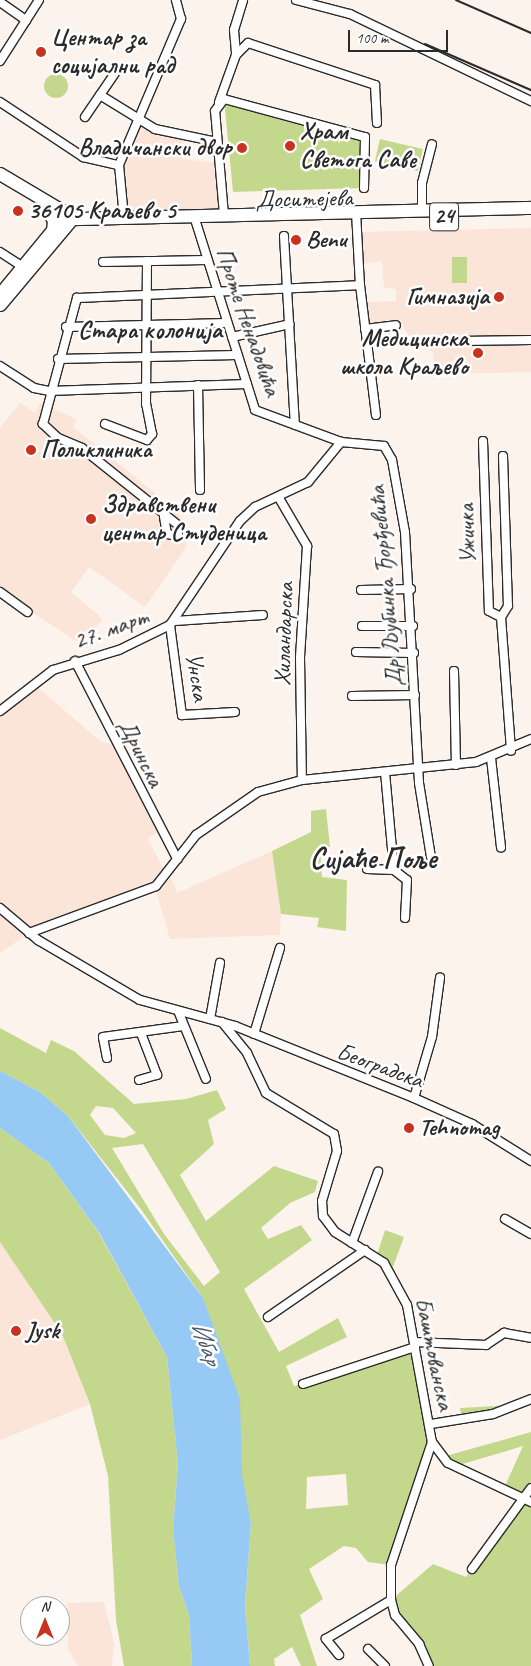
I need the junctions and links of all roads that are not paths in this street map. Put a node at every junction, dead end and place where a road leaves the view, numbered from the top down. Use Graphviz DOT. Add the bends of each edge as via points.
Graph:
graph roads {
  1 [pos="38,0"];
  2 [pos="176,0"];
  3 [pos="243,0"];
  4 [pos="296,0"];
  5 [pos="0,2"];
  6 [pos="26,20"];
  7 [pos="236,23"];
  8 [pos="248,43"];
  9 [pos="236,55"];
  10 [pos="1,58"];
  11 [pos="115,73"];
  12 [pos="100,95"];
  13 [pos="531,101"];
  14 [pos="0,102"];
  15 [pos="219,102"];
  16 [pos="85,117"];
  17 [pos="138,120"];
  18 [pos="377,123"];
  19 [pos="217,142"];
  20 [pos="432,144"];
  21 [pos="119,165"];
  22 [pos="0,174"];
  23 [pos="0,182"];
  24 [pos="364,188"];
  25 [pos="531,208"];
  26 [pos="422,210"];
  27 [pos="48,212"];
  28 [pos="531,214"];
  29 [pos="224,215"];
  30 [pos="356,215"];
  31 [pos="124,218"];
  32 [pos="259,218"];
  33 [pos="195,219"];
  34 [pos="69,220"];
  35 [pos="56,234"];
  36 [pos="284,236"];
  37 [pos="0,252"];
  38 [pos="206,260"];
  39 [pos="147,261"];
  40 [pos="103,262"];
  41 [pos="25,269"];
  42 [pos="360,285"];
  43 [pos="286,288"];
  44 [pos="216,291"];
  45 [pos="0,293"];
  46 [pos="148,294"];
  47 [pos="0,305"];
  48 [pos="227,323"];
  49 [pos="290,324"];
  50 [pos="148,325"];
  51 [pos="396,325"];
  52 [pos="66,327"];
  53 [pos="365,329"];
  54 [pos="232,337"];
  55 [pos="531,340"];
  56 [pos="460,341"];
  57 [pos="237,355"];
  58 [pos="148,357"];
  59 [pos="58,360"];
  60 [pos="0,366"];
  61 [pos="247,384"];
  62 [pos="198,385"];
  63 [pos="148,387"];
  64 [pos="48,391"];
  65 [pos="376,415"];
  66 [pos="105,424"];
  67 [pos="295,425"];
  68 [pos="483,441"];
  69 [pos="342,442"];
  70 [pos="504,456"];
  71 [pos="200,490"];
  72 [pos="279,498"];
  73 [pos="164,517"];
  74 [pos="411,589"];
  75 [pos="361,590"];
  76 [pos="0,592"];
  77 [pos="28,612"];
  78 [pos="263,615"];
  79 [pos="500,617"];
  80 [pos="172,623"];
  81 [pos="362,626"];
  82 [pos="413,626"];
  83 [pos="356,652"];
  84 [pos="414,653"];
  85 [pos="75,662"];
  86 [pos="454,671"];
  87 [pos="415,694"];
  88 [pos="352,696"];
  89 [pos="0,711"];
  90 [pos="235,712"];
  91 [pos="531,739"];
  92 [pos="511,751"];
  93 [pos="491,758"];
  94 [pos="456,765"];
  95 [pos="419,768"];
  96 [pos="385,772"];
  97 [pos="302,780"];
  98 [pos="501,847"];
  99 [pos="431,857"];
  100 [pos="177,859"];
  101 [pos="367,869"];
  102 [pos="394,870"];
  103 [pos="0,908"];
  104 [pos="406,918"];
  105 [pos="29,933"];
  106 [pos="280,948"];
  107 [pos="220,963"];
  108 [pos="440,978"];
  109 [pos="179,1014"];
  110 [pos="210,1019"];
  111 [pos="222,1022"];
  112 [pos="183,1026"];
  113 [pos="141,1033"];
  114 [pos="254,1034"];
  115 [pos="108,1058"];
  116 [pos="206,1079"];
  117 [pos="140,1080"];
  118 [pos="414,1098"];
  119 [pos="531,1161"];
  120 [pos="378,1172"];
  121 [pos="505,1218"];
  122 [pos="531,1234"];
  123 [pos="352,1243"];
  124 [pos="365,1250"];
  125 [pos="268,1317"];
  126 [pos="531,1338"];
  127 [pos="414,1344"];
  128 [pos="304,1384"];
  129 [pos="531,1399"];
  130 [pos="430,1424"];
  131 [pos="432,1442"];
  132 [pos="531,1488"];
  133 [pos="522,1498"];
  134 [pos="531,1502"];
  135 [pos="472,1569"];
  136 [pos="391,1600"];
  137 [pos="368,1649"];
  138 [pos="339,1655"];
  139 [pos="427,1665"];
  140 [pos="385,1666"];
  1 -- 6 [label="street"];
  2 -- 17 [label="street" via="181,19"];
  3 -- 7 [label="street"];
  4 -- 13 [label="street" via="350,14"];
  5 -- 6 [label="street"];
  6 -- 10 [label="street"];
  7 -- 8 [label="street" via="237,32"];
  7 -- 9 [label="street"];
  8 -- 9 [label="street"];
  8 -- 18 [label="street" via="375,85"];
  9 -- 15 [label="street"];
  11 -- 12 [label="street"];
  12 -- 16 [label="street"];
  12 -- 17 [label="street"];
  14 -- 21 [label="street" via="84,157"];
  15 -- 19 [label="street" via="215,111"];
  15 -- 24 [label="street" via="224,98 365,137"];
  17 -- 19 [label="street" via="176,136"];
  17 -- 21 [label="street"];
  19 -- 29 [label="street"];
  20 -- 26 [label="street" via="422,183"];
  21 -- 31 [label="street"];
  22 -- 34 [label="main road"];
  23 -- 27 [label="main road"];
  25 -- 26 [label="main road, Доситејева / 24"];
  26 -- 30 [label="main road, Доситејева / 24"];
  27 -- 34 [label="main road"];
  27 -- 35 [label="main road"];
  28 -- 30 [label="main road, Доситејева / 24"];
  29 -- 32 [label="main road, Доситејева / 24"];
  29 -- 33 [label="main road, Доситејева / 24"];
  30 -- 32 [label="main road, Доситејева / 24"];
  30 -- 42 [label="street"];
  31 -- 33 [label="main road, Доситејева / 24"];
  31 -- 34 [label="main road, Доситејева / 24"];
  32 -- 33 [label="main road, Доситејева / 24"];
  33 -- 34 [label="main road, Доситејева / 24"];
  33 -- 38 [label="street, Проте Ненадовића"];
  34 -- 35 [label="main road"];
  34 -- 35 [label="main road"];
  35 -- 41 [label="main road"];
  36 -- 43 [label="street"];
  37 -- 41 [label="street"];
  38 -- 39 [label="street"];
  38 -- 44 [label="street, Проте Ненадовића"];
  39 -- 40 [label="street"];
  39 -- 46 [label="street"];
  41 -- 45 [label="main road"];
  41 -- 47 [label="main road"];
  42 -- 43 [label="street"];
  42 -- 53 [label="street"];
  43 -- 44 [label="street"];
  43 -- 49 [label="street"];
  44 -- 46 [label="street"];
  44 -- 48 [label="street, Проте Ненадовића"];
  46 -- 50 [label="street"];
  46 -- 52 [label="street" via="77,298"];
  48 -- 50 [label="street"];
  48 -- 54 [label="street, Проте Ненадовића"];
  49 -- 54 [label="street"];
  49 -- 67 [label="street"];
  50 -- 52 [label="street"];
  50 -- 58 [label="street"];
  51 -- 53 [label="street"];
  52 -- 59 [label="street"];
  53 -- 65 [label="street"];
  54 -- 57 [label="street, Проте Ненадовића"];
  55 -- 56 [label="street"];
  57 -- 58 [label="street"];
  57 -- 61 [label="street, Проте Ненадовића"];
  58 -- 59 [label="street"];
  58 -- 63 [label="street"];
  59 -- 64 [label="street"];
  60 -- 64 [label="street"];
  61 -- 62 [label="street"];
  61 -- 67 [label="street, Проте Ненадовића" via="255,410"];
  62 -- 63 [label="street"];
  62 -- 71 [label="street"];
  63 -- 64 [label="street"];
  63 -- 66 [label="street" via="147,416 152,434 144,439"];
  64 -- 73 [label="street" via="44,426 82,448"];
  67 -- 69 [label="street, Проте Ненадовића"];
  68 -- 79 [label="street, Ужичка" via="489,611"];
  69 -- 72 [label="street, 27. март" via="316,475"];
  69 -- 74 [label="street, Др Љубинка Ђорђевића" via="372,443 391,454"];
  70 -- 79 [label="street, Ужичка" via="508,606"];
  72 -- 80 [label="street, 27. март" via="255,507 240,521"];
  72 -- 97 [label="street, Хиландарска" via="307,546 300,658"];
  74 -- 75 [label="street"];
  74 -- 82 [label="street, Др Љубинка Ђорђевића"];
  76 -- 77 [label="street"];
  78 -- 80 [label="street"];
  79 -- 92 [label="street, Ужичка"];
  80 -- 85 [label="street, 27. март" via="119,650"];
  80 -- 90 [label="street, Унска" via="182,715"];
  81 -- 82 [label="street"];
  82 -- 84 [label="street, Др Љубинка Ђорђевића"];
  83 -- 84 [label="street"];
  84 -- 87 [label="street, Др Љубинка Ђорђевића"];
  85 -- 89 [label="street, 27. март" via="53,670"];
  85 -- 100 [label="street, Дринска" via="114,745"];
  86 -- 94 [label="street"];
  87 -- 88 [label="street"];
  87 -- 95 [label="street, Др Љубинка Ђорђевића"];
  91 -- 92 [label="street"];
  92 -- 93 [label="street"];
  93 -- 94 [label="street"];
  93 -- 98 [label="street"];
  94 -- 95 [label="street"];
  95 -- 96 [label="street"];
  95 -- 99 [label="street, Др Љубинка Ђорђевића"];
  96 -- 97 [label="street"];
  96 -- 102 [label="street"];
  97 -- 100 [label="street" via="258,792 234,806 196,835"];
  100 -- 105 [label="street" via="156,886 137,897"];
  101 -- 102 [label="street"];
  102 -- 104 [label="street" via="407,880"];
  103 -- 105 [label="street, Београдска"];
  105 -- 109 [label="street, Београдска" via="140,1000"];
  106 -- 114 [label="street"];
  107 -- 110 [label="street"];
  108 -- 118 [label="street" via="432,1036"];
  109 -- 110 [label="street, Београдска"];
  109 -- 112 [label="street"];
  110 -- 111 [label="street, Београдска"];
  111 -- 114 [label="street, Београдска"];
  111 -- 123 [label="street, Баштованска" via="247,1053 266,1093 334,1134 337,1151 322,1212 331,1229"];
  112 -- 113 [label="street"];
  112 -- 116 [label="street"];
  113 -- 115 [label="street" via="103,1037"];
  113 -- 117 [label="street" via="157,1075"];
  114 -- 118 [label="street, Београдска"];
  118 -- 119 [label="street, Београдска" via="472,1124"];
  120 -- 123 [label="street"];
  121 -- 122 [label="street"];
  123 -- 124 [label="street, Баштованска"];
  124 -- 125 [label="street"];
  124 -- 127 [label="street, Баштованска" via="396,1278 407,1305"];
  126 -- 127 [label="street" via="504,1333 486,1345"];
  127 -- 128 [label="street"];
  127 -- 130 [label="street, Баштованска"];
  129 -- 130 [label="street" via="493,1414"];
  130 -- 131 [label="street, Баштованска"];
  131 -- 133 [label="street" via="448,1463"];
  131 -- 136 [label="street, Баштованска" via="391,1566"];
  132 -- 133 [label="street"];
  133 -- 134 [label="street"];
  133 -- 135 [label="street"];
  136 -- 138 [label="street" via="326,1639"];
  136 -- 139 [label="street, Баштованска" via="395,1615 419,1644"];
  137 -- 140 [label="street"];
}
